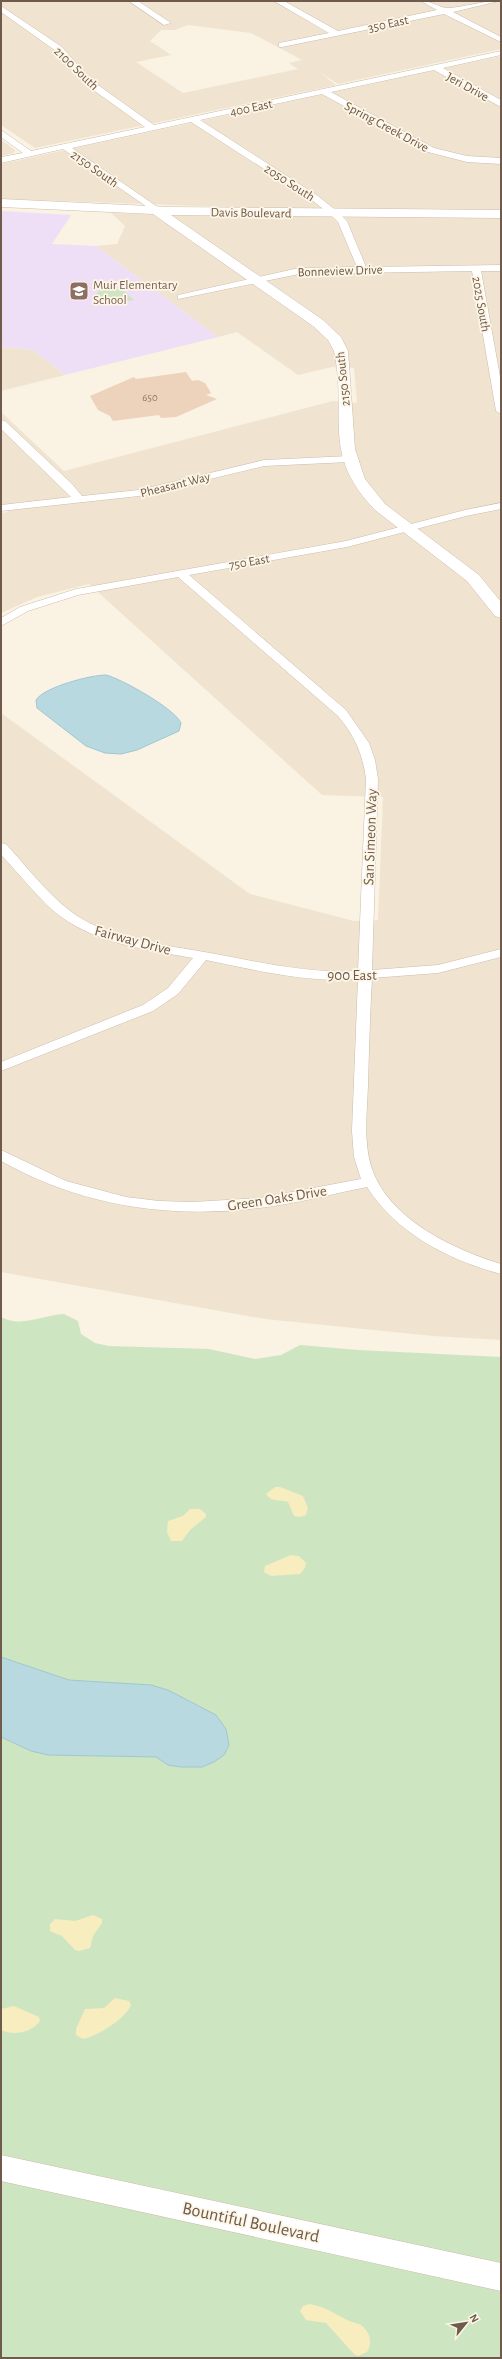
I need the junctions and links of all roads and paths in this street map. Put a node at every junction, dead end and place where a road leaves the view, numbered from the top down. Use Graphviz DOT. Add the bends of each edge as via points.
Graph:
graph roads {
  1 [pos="133,1"];
  2 [pos="278,1"];
  3 [pos="425,1"];
  4 [pos="495,1"];
  5 [pos="1,8"];
  6 [pos="445,11"];
  7 [pos="167,23"];
  8 [pos="337,34"];
  9 [pos="501,40"];
  10 [pos="282,45"];
  11 [pos="501,53"];
  12 [pos="435,68"];
  13 [pos="323,91"];
  14 [pos="501,104"];
  15 [pos="192,119"];
  16 [pos="152,128"];
  17 [pos="1,133"];
  18 [pos="65,147"];
  19 [pos="30,154"];
  20 [pos="1,160"];
  21 [pos="501,161"];
  22 [pos="1,204"];
  23 [pos="156,210"];
  24 [pos="336,214"];
  25 [pos="501,214"];
  26 [pos="362,268"];
  27 [pos="476,268"];
  28 [pos="501,268"];
  29 [pos="256,279"];
  30 [pos="181,297"];
  31 [pos="501,411"];
  32 [pos="1,423"];
  33 [pos="349,459"];
  34 [pos="79,500"];
  35 [pos="501,506"];
  36 [pos="1,508"];
  37 [pos="408,528"];
  38 [pos="180,573"];
  39 [pos="501,613"];
  40 [pos="1,623"];
  41 [pos="1,847"];
  42 [pos="501,953"];
  43 [pos="202,956"];
  44 [pos="364,976"];
  45 [pos="1,1067"];
  46 [pos="1,1155"];
  47 [pos="370,1182"];
  48 [pos="501,1269"];
  49 [pos="1,2168"];
  50 [pos="501,2277"];
  1 -- 7 [label="street"];
  2 -- 8 [label="street"];
  3 -- 6 [label="street"];
  4 -- 6 [label="street, 350 East"];
  5 -- 16 [label="street, 2100 South" via="59,49 88,82"];
  6 -- 8 [label="street, 350 East"];
  6 -- 9 [label="street"];
  8 -- 10 [label="street, 350 East"];
  11 -- 12 [label="street, 400 East"];
  12 -- 13 [label="street, 400 East"];
  12 -- 14 [label="street, Jeri Drive"];
  13 -- 15 [label="street, 400 East"];
  13 -- 21 [label="street, Spring Creek Drive" via="430,150 467,159"];
  15 -- 16 [label="street, 400 East"];
  15 -- 24 [label="street, 2050 South"];
  16 -- 18 [label="street, 400 East"];
  17 -- 19 [label="street"];
  18 -- 19 [label="street, 400 East"];
  18 -- 23 [label="street, 2150 South"];
  19 -- 20 [label="street, 400 East"];
  22 -- 23 [label="street, Davis Boulevard"];
  23 -- 24 [label="street, Davis Boulevard"];
  23 -- 29 [label="street, 2150 South"];
  24 -- 25 [label="street, Davis Boulevard"];
  24 -- 26 [label="street, 2050 South" via="342,221"];
  26 -- 27 [label="street, Bonneview Drive"];
  26 -- 29 [label="street, Bonneview Drive" via="298,271"];
  27 -- 28 [label="street, Bonneview Drive"];
  27 -- 31 [label="street, 2025 South"];
  29 -- 30 [label="street, Bonneview Drive"];
  29 -- 33 [label="street, 2150 South" via="318,323 340,347"];
  32 -- 34 [label="street" via="68,486"];
  33 -- 34 [label="street, Pheasant Way" via="264,463 154,490"];
  33 -- 37 [label="street, 2150 South" via="352,472 362,489 380,507"];
  34 -- 36 [label="street, Pheasant Way"];
  35 -- 37 [label="street, 750 East"];
  37 -- 38 [label="street, 750 East" via="347,544"];
  37 -- 39 [label="street, 2150 South" via="473,578"];
  38 -- 40 [label="street, 750 East" via="58,597 24,609"];
  38 -- 44 [label="street, San Simeon Way" via="342,714 357,731 365,747 372,779"];
  41 -- 43 [label="street, Fairway Drive" via="54,905 75,921 115,938"];
  42 -- 44 [label="street, 900 East" via="438,969"];
  43 -- 44 [label="street, 900 East" via="299,973"];
  43 -- 45 [label="street" via="173,991 148,1008"];
  44 -- 47 [label="street, San Simeon Way" via="359,1137 361,1156"];
  46 -- 47 [label="street, Green Oaks Drive" via="63,1186 114,1199 164,1206 214,1207 253,1204"];
  47 -- 48 [label="street" via="399,1216 418,1231 462,1255"];
  49 -- 50 [label="street, Bountiful Boulevard"];
}
